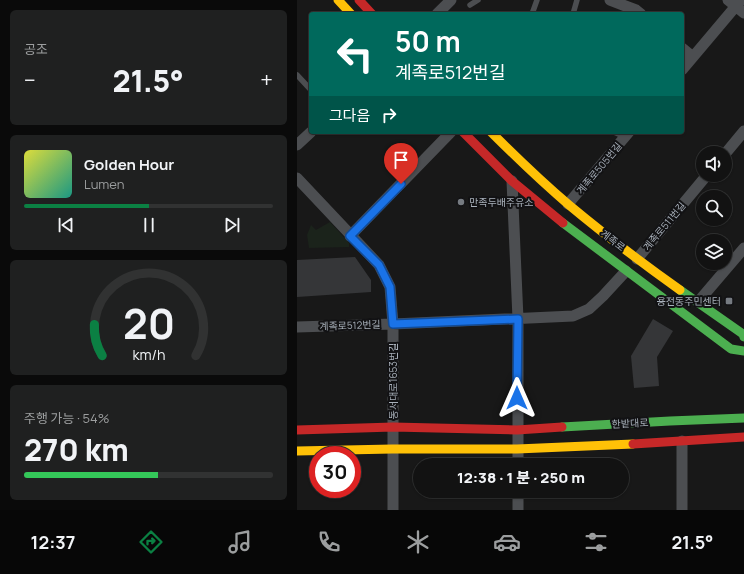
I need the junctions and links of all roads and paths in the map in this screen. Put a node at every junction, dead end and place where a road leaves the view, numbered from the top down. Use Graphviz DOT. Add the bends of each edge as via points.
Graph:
graph roads {
  1 [pos="338,0"];
  2 [pos="359,0"];
  3 [pos="451,0"];
  4 [pos="478,0"];
  5 [pos="537,0"];
  6 [pos="577,0"];
  7 [pos="610,0"];
  8 [pos="470,5"];
  9 [pos="737,5"];
  10 [pos="349,12"];
  11 [pos="370,12"];
  12 [pos="439,12"];
  13 [pos="534,12"];
  14 [pos="574,12"];
  15 [pos="638,12"];
  16 [pos="684,50"];
  17 [pos="693,57"];
  18 [pos="684,68"];
  19 [pos="297,75"];
  20 [pos="309,88"];
  21 [pos="744,131"];
  22 [pos="309,134"];
  23 [pos="449,134"];
  24 [pos="465,134"];
  25 [pos="493,134"];
  26 [pos="627,134"];
  27 [pos="297,145"];
  28 [pos="732,146"];
  29 [pos="297,178"];
  30 [pos="512,181"];
  31 [pos="701,182"];
  32 [pos="568,204"];
  33 [pos="350,236"];
  34 [pos="744,248"];
  35 [pos="637,259"];
  36 [pos="626,271"];
  37 [pos="698,302"];
  38 [pos="518,319"];
  39 [pos="393,324"];
  40 [pos="297,327"];
  41 [pos="744,337"];
  42 [pos="744,351"];
  43 [pos="744,414"];
  44 [pos="744,418"];
  45 [pos="730,419"];
  46 [pos="393,427"];
  47 [pos="297,430"];
  48 [pos="517,430"];
  49 [pos="744,437"];
  50 [pos="682,441"];
  51 [pos="392,449"];
  52 [pos="517,449"];
  53 [pos="297,451"];
  54 [pos="517,458"];
  55 [pos="518,498"];
  56 [pos="393,510"];
  57 [pos="518,510"];
  58 [pos="682,510"];
  1 -- 10 [label="main road"];
  2 -- 11 [label="main road"];
  3 -- 12 [label="street"];
  4 -- 8 [label="lane"];
  5 -- 13 [label="lane"];
  6 -- 14 [label="lane"];
  7 -- 15 [label="street"];
  9 -- 17 [label="street"];
  16 -- 17 [label="street"];
  17 -- 18 [label="street"];
  19 -- 20 [label="lane"];
  21 -- 28 [label="street"];
  22 -- 27 [label="street"];
  23 -- 33 [label="street"];
  24 -- 30 [label="main road, 계족로"];
  25 -- 32 [label="main road, 계족로"];
  26 -- 32 [label="street, 계족로505번길"];
  29 -- 33 [label="street, 동서대로1653번길"];
  30 -- 36 [label="main road, 계족로"];
  30 -- 38 [label="street"];
  31 -- 35 [label="street, 계족로511번길"];
  32 -- 35 [label="main road, 계족로"];
  33 -- 39 [label="street, 동서대로1653번길" via="379,265 390,287"];
  34 -- 37 [label="street"];
  35 -- 37 [label="main road, 계족로"];
  36 -- 38 [label="street, 계족로512번길" via="589,309 573,316"];
  36 -- 42 [label="main road, 계족로" via="731,349"];
  37 -- 41 [label="main road, 계족로"];
  38 -- 39 [label="street, 계족로512번길"];
  38 -- 48 [label="street"];
  39 -- 40 [label="street, 계족로512번길"];
  39 -- 46 [label="street, 동서대로1653번길"];
  43 -- 45 [label="main road"];
  44 -- 45 [label="main road, 한밭대로"];
  45 -- 48 [label="main road, 한밭대로" via="670,420"];
  46 -- 47 [label="main road, 한밭대로"];
  46 -- 48 [label="main road, 한밭대로"];
  46 -- 51 [label="street, 동서대로1653번길"];
  48 -- 52 [label="street"];
  49 -- 50 [label="main road"];
  50 -- 52 [label="main road"];
  50 -- 58 [label="street"];
  51 -- 52 [label="main road"];
  51 -- 53 [label="main road"];
  51 -- 56 [label="street, 동서대로1653번길"];
  52 -- 54 [label="street"];
  55 -- 57 [label="street"];
}
